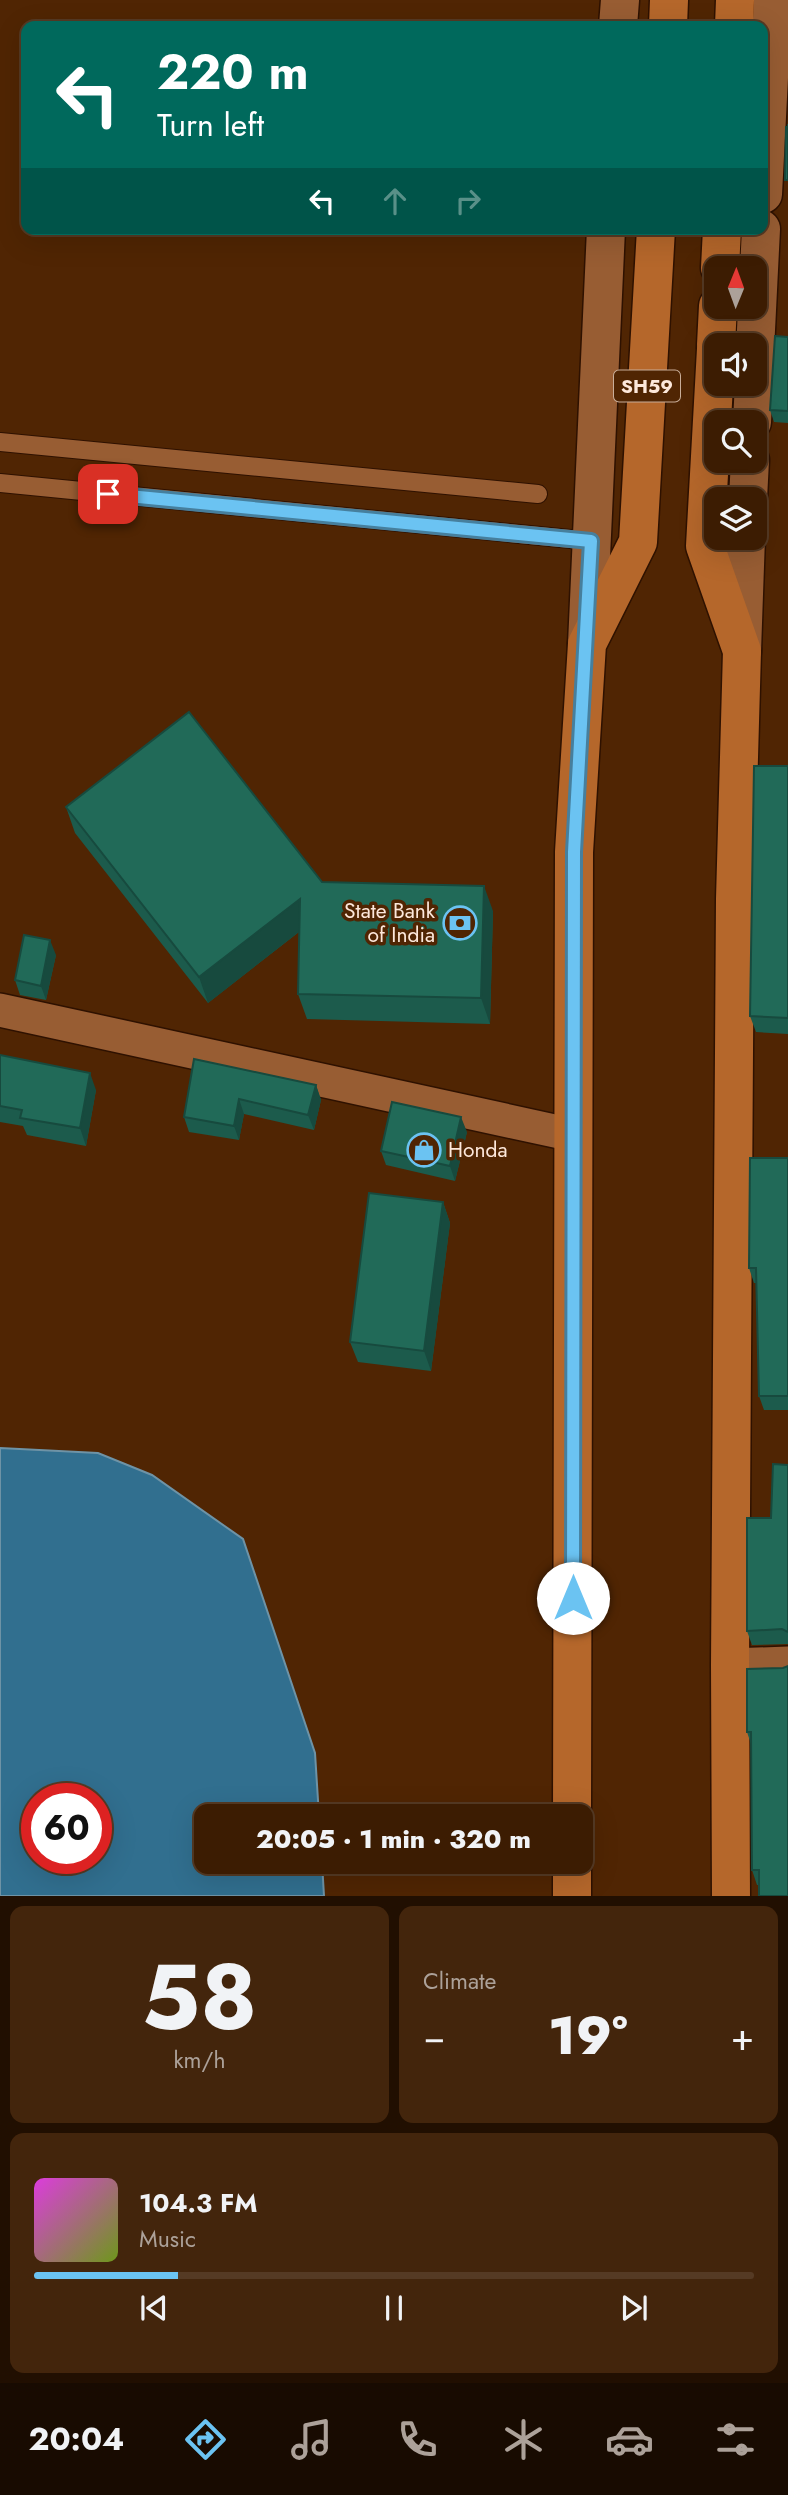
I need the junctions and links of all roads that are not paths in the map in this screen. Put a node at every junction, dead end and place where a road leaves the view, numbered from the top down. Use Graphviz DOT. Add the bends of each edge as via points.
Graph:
graph roads {
  1 [pos="620,0"];
  2 [pos="669,0"];
  3 [pos="735,0"];
  4 [pos="773,0"];
  5 [pos="618,21"];
  6 [pos="668,21"];
  7 [pos="734,21"];
  8 [pos="768,97"];
  9 [pos="606,235"];
  10 [pos="656,235"];
  11 [pos="722,235"];
  12 [pos="761,235"];
  13 [pos="721,256"];
  14 [pos="756,333"];
  15 [pos="713,396"];
  16 [pos="0,442"];
  17 [pos="0,483"];
  18 [pos="538,494"];
  19 [pos="591,541"];
  20 [pos="746,550"];
  21 [pos="587,644"];
  22 [pos="742,651"];
  23 [pos="0,1010"];
  24 [pos="573,1135"];
  25 [pos="788,1663"];
  26 [pos="730,1665"];
  27 [pos="572,1804"];
  28 [pos="572,1874"];
  29 [pos="572,1896"];
  30 [pos="731,1896"];
  1 -- 5 [label="street"];
  2 -- 6 [label="main road"];
  3 -- 7 [label="main road"];
  4 -- 8 [label="street"];
  9 -- 19 [label="street"];
  10 -- 21 [label="main road, SH59" via="638,542"];
  11 -- 13 [label="main road"];
  12 -- 14 [label="street"];
  15 -- 22 [label="main road" via="705,546"];
  16 -- 18 [label="lane"];
  17 -- 19 [label="lane"];
  19 -- 21 [label="street"];
  20 -- 22 [label="street"];
  21 -- 24 [label="main road" via="574,852"];
  22 -- 26 [label="main road" via="735,899"];
  23 -- 24 [label="street"];
  24 -- 27 [label="main road"];
  25 -- 26 [label="street"];
  26 -- 30 [label="main road"];
  28 -- 29 [label="main road"];
}
